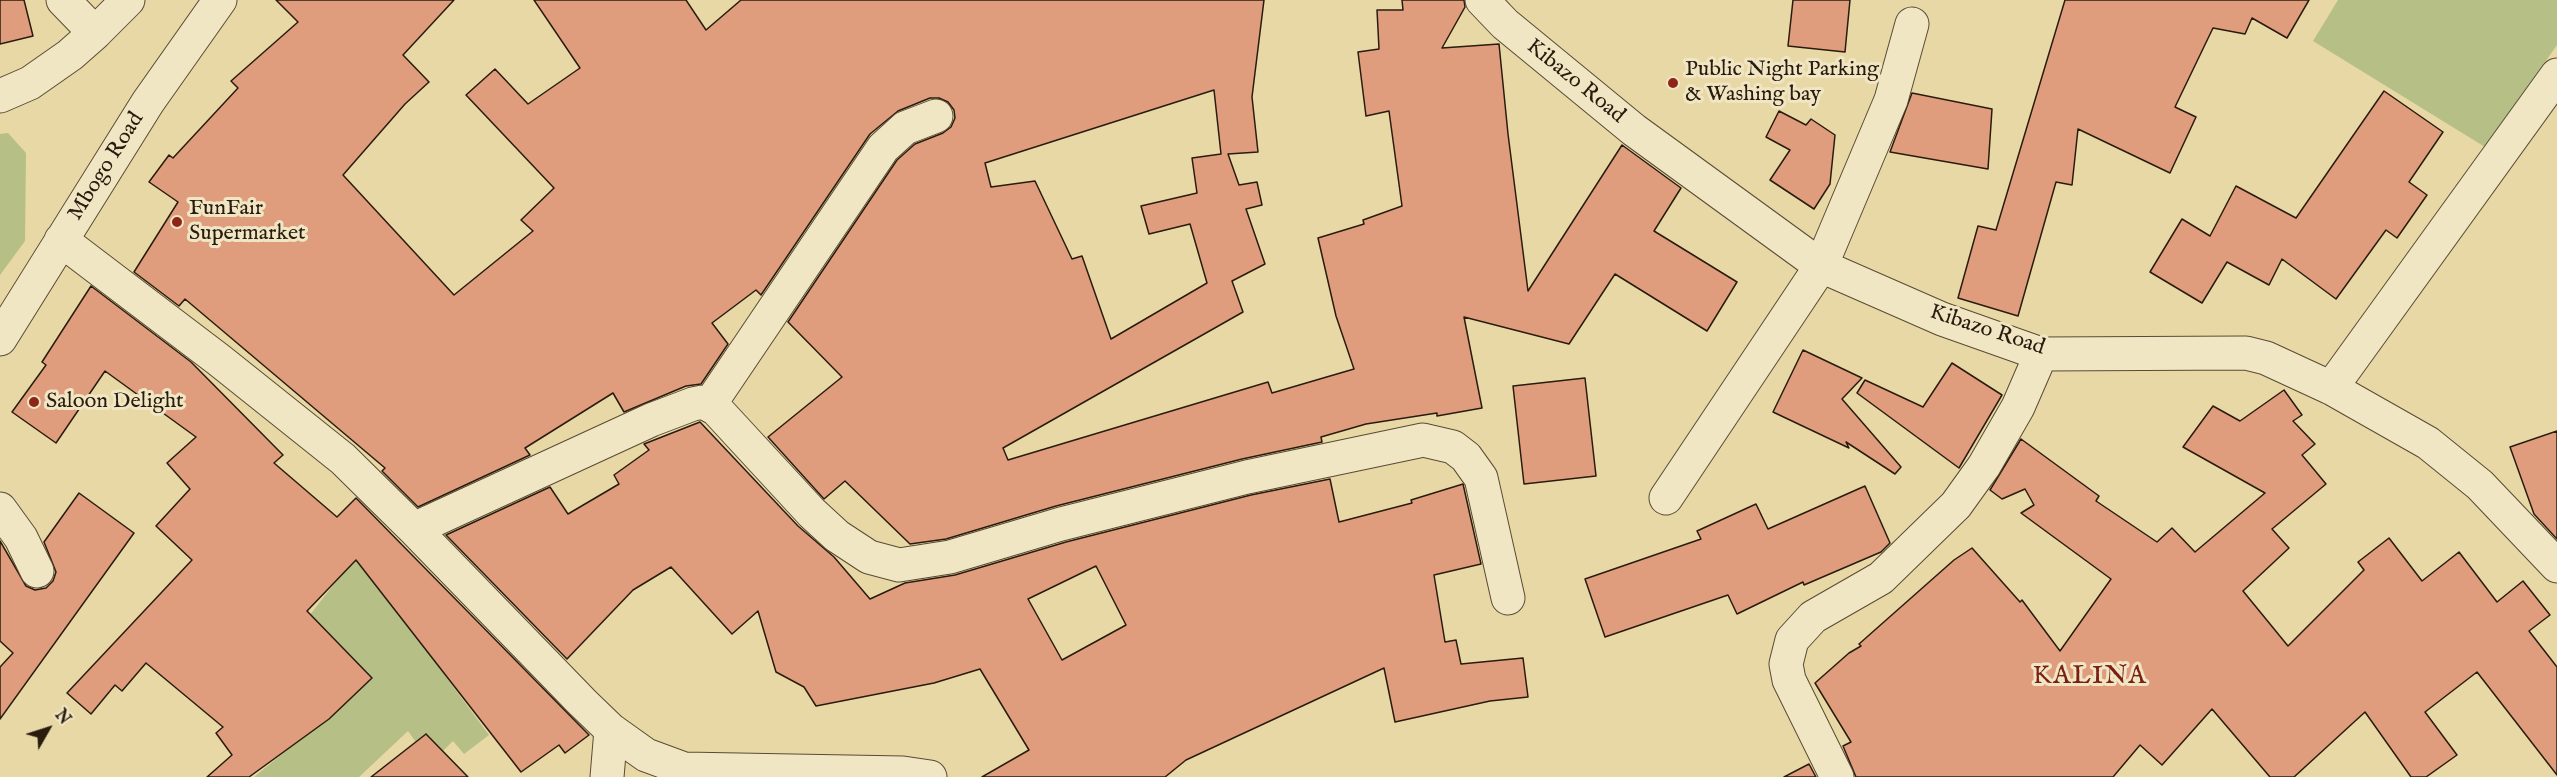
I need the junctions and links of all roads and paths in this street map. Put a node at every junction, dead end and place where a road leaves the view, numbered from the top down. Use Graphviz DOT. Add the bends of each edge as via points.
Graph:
graph roads {
  1 [pos="63,0"];
  2 [pos="128,0"];
  3 [pos="220,0"];
  4 [pos="1482,0"];
  5 [pos="1912,24"];
  6 [pos="94,33"];
  7 [pos="2557,75"];
  8 [pos="0,96"];
  9 [pos="936,116"];
  10 [pos="61,240"];
  11 [pos="1821,266"];
  12 [pos="0,339"];
  13 [pos="2042,354"];
  14 [pos="2331,388"];
  15 [pos="710,404"];
  16 [pos="1666,498"];
  17 [pos="0,508"];
  18 [pos="414,529"];
  19 [pos="2557,566"];
  20 [pos="37,571"];
  21 [pos="1508,598"];
  22 [pos="610,730"];
  23 [pos="652,766"];
  24 [pos="607,777"];
  25 [pos="930,777"];
  26 [pos="1837,777"];
  1 -- 6 [label="street"];
  2 -- 6 [label="street"];
  3 -- 10 [label="street, Mbogo Road" via="147,102"];
  4 -- 11 [label="street, Kibazo Road" via="1505,24 1634,130"];
  5 -- 11 [label="street" via="1891,100"];
  6 -- 8 [label="street" via="70,56 30,83"];
  7 -- 14 [label="street"];
  9 -- 15 [label="street" via="905,128 883,148"];
  10 -- 12 [label="street, Mbogo Road"];
  10 -- 18 [label="street" via="343,459"];
  11 -- 13 [label="street, Kibazo Road" via="1942,319"];
  11 -- 16 [label="street"];
  13 -- 14 [label="street, Kibazo Road" via="2246,353"];
  13 -- 26 [label="street" via="2018,407 1956,505 1881,578 1813,618 1792,640 1786,664 1788,680"];
  14 -- 19 [label="street, Kibazo Road" via="2428,443 2480,485"];
  15 -- 18 [label="street" via="693,404 651,420"];
  15 -- 21 [label="street" via="837,536 869,557 899,565 950,557 1247,477 1423,440 1439,443 1467,457 1481,478"];
  17 -- 20 [label="street"];
  18 -- 22 [label="street"];
  22 -- 23 [label="street"];
  22 -- 24 [label="street"];
  23 -- 25 [label="street"];
}
